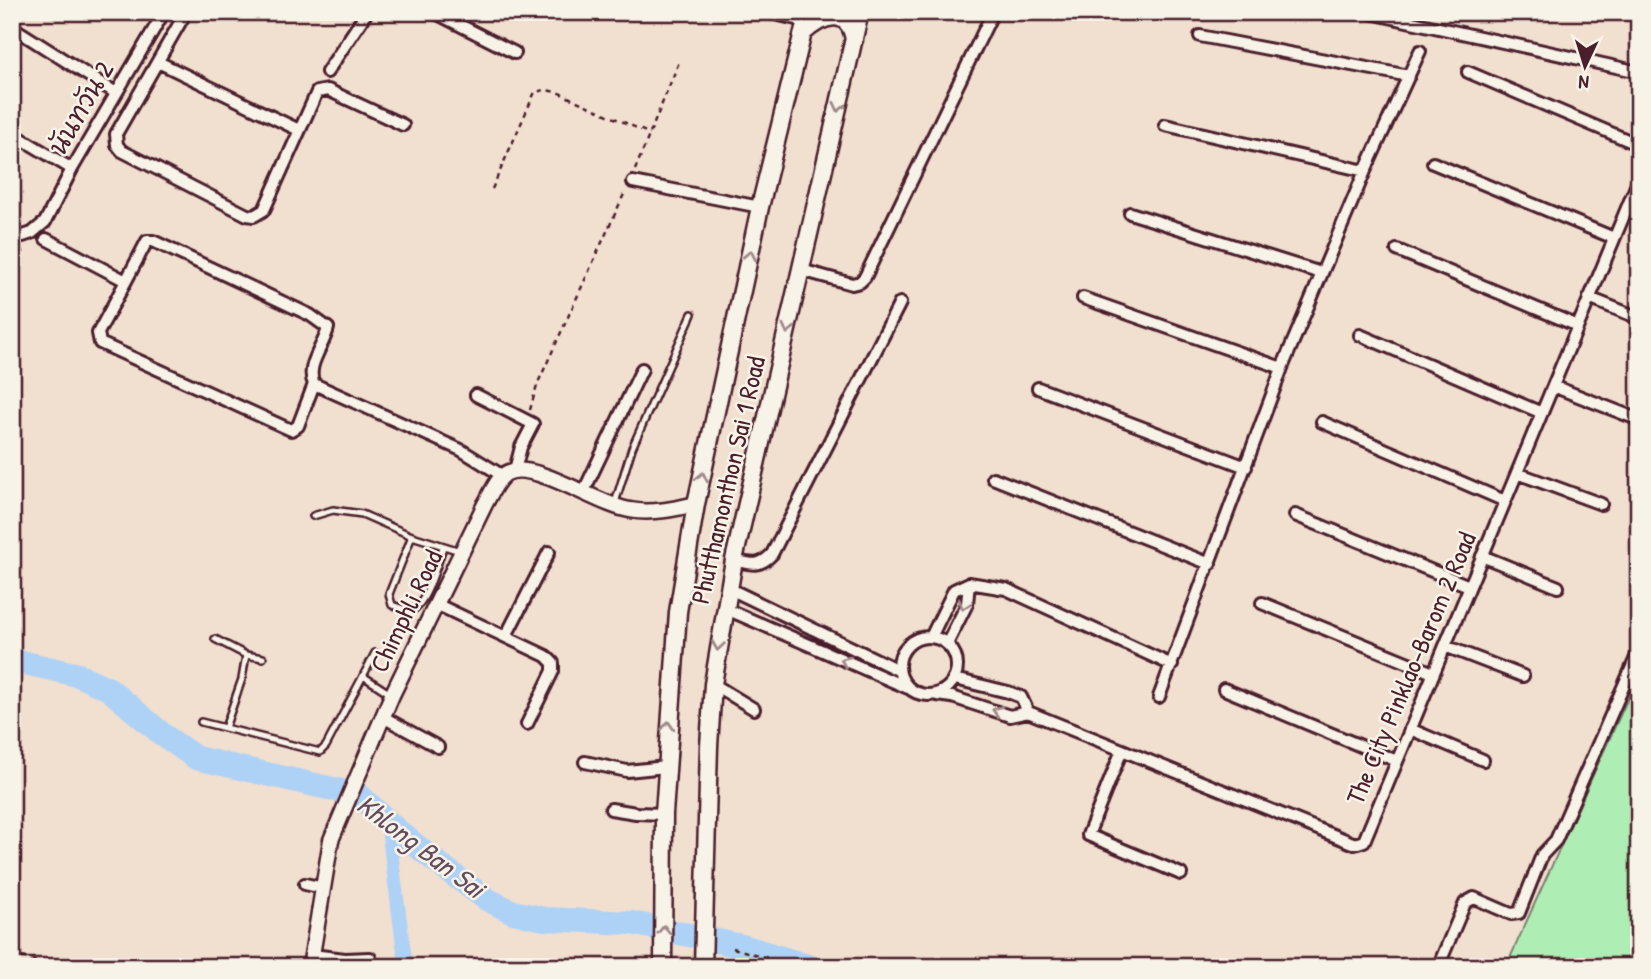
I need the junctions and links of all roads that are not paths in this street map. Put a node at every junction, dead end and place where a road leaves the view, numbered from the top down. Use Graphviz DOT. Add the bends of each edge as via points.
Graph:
graph roads {
  1 [pos="149,12"];
  2 [pos="186,12"];
  3 [pos="367,12"];
  4 [pos="433,12"];
  5 [pos="766,12"];
  6 [pos="860,12"];
  7 [pos="993,12"];
  8 [pos="1366,12"];
  9 [pos="162,16"];
  10 [pos="806,22"];
  11 [pos="12,27"];
  12 [pos="1200,36"];
  13 [pos="854,40"];
  14 [pos="1420,51"];
  15 [pos="515,52"];
  16 [pos="158,62"];
  17 [pos="327,72"];
  18 [pos="1468,72"];
  19 [pos="1639,72"];
  20 [pos="1409,76"];
  21 [pos="116,93"];
  22 [pos="403,125"];
  23 [pos="1165,125"];
  24 [pos="299,130"];
  25 [pos="12,133"];
  26 [pos="1639,145"];
  27 [pos="1433,163"];
  28 [pos="72,169"];
  29 [pos="1365,171"];
  30 [pos="1639,179"];
  31 [pos="630,184"];
  32 [pos="761,207"];
  33 [pos="1627,208"];
  34 [pos="1130,213"];
  35 [pos="1639,214"];
  36 [pos="12,235"];
  37 [pos="46,239"];
  38 [pos="1614,239"];
  39 [pos="1397,250"];
  40 [pos="801,270"];
  41 [pos="1321,273"];
  42 [pos="126,281"];
  43 [pos="1083,298"];
  44 [pos="1590,298"];
  45 [pos="900,303"];
  46 [pos="692,314"];
  47 [pos="1639,318"];
  48 [pos="1578,326"];
  49 [pos="1360,335"];
  50 [pos="1282,368"];
  51 [pos="642,369"];
  52 [pos="314,384"];
  53 [pos="1553,386"];
  54 [pos="1038,388"];
  55 [pos="476,395"];
  56 [pos="1542,413"];
  57 [pos="1632,417"];
  58 [pos="1322,422"];
  59 [pos="1245,467"];
  60 [pos="509,473"];
  61 [pos="1517,473"];
  62 [pos="993,478"];
  63 [pos="583,493"];
  64 [pos="1505,501"];
  65 [pos="696,504"];
  66 [pos="1601,504"];
  67 [pos="614,506"];
  68 [pos="1295,515"];
  69 [pos="313,516"];
  70 [pos="412,536"];
  71 [pos="443,547"];
  72 [pos="463,552"];
  73 [pos="550,552"];
  74 [pos="1482,556"];
  75 [pos="734,560"];
  76 [pos="1210,564"];
  77 [pos="969,583"];
  78 [pos="1469,586"];
  79 [pos="1558,587"];
  80 [pos="728,588"];
  81 [pos="1262,603"];
  82 [pos="436,604"];
  83 [pos="724,608"];
  84 [pos="506,636"];
  85 [pos="931,637"];
  86 [pos="215,639"];
  87 [pos="947,644"];
  88 [pos="1445,646"];
  89 [pos="1639,651"];
  90 [pos="375,653"];
  91 [pos="246,655"];
  92 [pos="263,658"];
  93 [pos="1172,665"];
  94 [pos="898,670"];
  95 [pos="1433,673"];
  96 [pos="1523,676"];
  97 [pos="363,677"];
  98 [pos="955,679"];
  99 [pos="713,684"];
  100 [pos="908,688"];
  101 [pos="1224,689"];
  102 [pos="937,694"];
  103 [pos="392,695"];
  104 [pos="1159,697"];
  105 [pos="754,709"];
  106 [pos="1028,712"];
  107 [pos="383,717"];
  108 [pos="201,722"];
  109 [pos="527,724"];
  110 [pos="225,728"];
  111 [pos="1410,729"];
  112 [pos="438,747"];
  113 [pos="1122,750"];
  114 [pos="1483,760"];
  115 [pos="1397,761"];
  116 [pos="585,762"];
  117 [pos="666,767"];
  118 [pos="611,809"];
  119 [pos="664,814"];
  120 [pos="1181,874"];
  121 [pos="305,884"];
  122 [pos="323,888"];
  123 [pos="370,958"];
  124 [pos="311,961"];
  125 [pos="663,967"];
  126 [pos="703,967"];
  127 [pos="1438,967"];
  1 -- 9 [label="street"];
  2 -- 16 [label="street"];
  3 -- 17 [label="street"];
  4 -- 15 [label="street"];
  5 -- 10 [label="street"];
  6 -- 13 [label="main road, Phutthamonthon Sai 1 Road"];
  7 -- 40 [label="street" via="865,277 852,284"];
  8 -- 19 [label="street"];
  9 -- 21 [label="street, นันทวัน 2"];
  10 -- 13 [label="main road" via="833,17 848,23"];
  10 -- 32 [label="main road, Phutthamonthon Sai 1 Road"];
  11 -- 21 [label="street"];
  12 -- 20 [label="street"];
  13 -- 40 [label="main road, Phutthamonthon Sai 1 Road, one-way"];
  14 -- 20 [label="street"];
  16 -- 24 [label="street"];
  16 -- 24 [label="street" via="116,134 117,145 247,215 264,210"];
  18 -- 26 [label="street"];
  20 -- 29 [label="street"];
  21 -- 28 [label="street, นันทวัน 2"];
  22 -- 24 [label="street" via="323,90 317,92"];
  23 -- 29 [label="street"];
  25 -- 28 [label="street"];
  27 -- 38 [label="street"];
  28 -- 36 [label="street, นันทวัน 2" via="40,228 23,236"];
  29 -- 41 [label="street"];
  30 -- 33 [label="street, The City Pinklao-Barom 2 Road"];
  31 -- 32 [label="street"];
  65 -- 32 [label="main road, Phutthamonthon Sai 1 Road, one-way"];
  33 -- 35 [label="street"];
  33 -- 38 [label="street, The City Pinklao-Barom 2 Road"];
  34 -- 41 [label="street"];
  37 -- 42 [label="street"];
  38 -- 44 [label="street, The City Pinklao-Barom 2 Road"];
  39 -- 48 [label="street"];
  40 -- 75 [label="main road, Phutthamonthon Sai 1 Road, one-way"];
  41 -- 50 [label="street"];
  42 -- 52 [label="street" via="147,242 153,241 310,315 328,328 311,369"];
  42 -- 52 [label="street" via="98,333 100,343 291,430 298,426"];
  43 -- 50 [label="street"];
  44 -- 47 [label="street"];
  44 -- 48 [label="street, The City Pinklao-Barom 2 Road"];
  45 -- 75 [label="street" via="772,554 758,564"];
  46 -- 67 [label="lane" via="632,448"];
  48 -- 53 [label="street, The City Pinklao-Barom 2 Road"];
  49 -- 56 [label="street"];
  50 -- 59 [label="street"];
  51 -- 63 [label="street"];
  52 -- 60 [label="street"];
  53 -- 56 [label="street, The City Pinklao-Barom 2 Road"];
  53 -- 57 [label="street"];
  54 -- 59 [label="street"];
  55 -- 60 [label="street" via="533,424"];
  56 -- 61 [label="street, The City Pinklao-Barom 2 Road"];
  58 -- 64 [label="street"];
  59 -- 76 [label="street"];
  60 -- 63 [label="street" via="535,471"];
  60 -- 72 [label="street, Chimphli Road" via="485,504"];
  61 -- 64 [label="street, The City Pinklao-Barom 2 Road"];
  61 -- 66 [label="street"];
  62 -- 76 [label="street"];
  63 -- 67 [label="street"];
  64 -- 74 [label="street, The City Pinklao-Barom 2 Road"];
  65 -- 67 [label="street" via="639,511"];
  117 -- 65 [label="main road, Phutthamonthon Sai 1 Road, one-way" via="678,611"];
  68 -- 78 [label="street"];
  69 -- 70 [label="lane" via="332,510 355,513"];
  70 -- 71 [label="lane"];
  70 -- 71 [label="lane" via="389,594 392,605 409,611 418,608"];
  71 -- 72 [label="lane"];
  72 -- 82 [label="street, Chimphli Road"];
  73 -- 84 [label="street"];
  74 -- 78 [label="street, The City Pinklao-Barom 2 Road"];
  74 -- 79 [label="street"];
  75 -- 80 [label="main road, Phutthamonthon Sai 1 Road"];
  76 -- 93 [label="street"];
  77 -- 85 [label="street" via="954,590"];
  77 -- 87 [label="street, one-way" via="967,604"];
  77 -- 93 [label="street" via="1006,589"];
  78 -- 88 [label="street, The City Pinklao-Barom 2 Road"];
  80 -- 83 [label="main road, Phutthamonthon Sai 1 Road"];
  80 -- 94 [label="street"];
  81 -- 95 [label="street"];
  82 -- 84 [label="street"];
  82 -- 103 [label="street, Chimphli Road"];
  83 -- 99 [label="main road, Phutthamonthon Sai 1 Road, one-way"];
  100 -- 83 [label="street, one-way"];
  84 -- 109 [label="street" via="553,663"];
  85 -- 87 [label="street"];
  85 -- 94 [label="street" via="909,643"];
  86 -- 91 [label="lane"];
  87 -- 98 [label="street" via="957,660"];
  88 -- 95 [label="street, The City Pinklao-Barom 2 Road"];
  88 -- 96 [label="street"];
  89 -- 127 [label="street" via="1519,913 1474,898 1465,903"];
  90 -- 97 [label="lane"];
  91 -- 92 [label="lane"];
  91 -- 110 [label="lane"];
  93 -- 104 [label="street"];
  94 -- 100 [label="street"];
  95 -- 111 [label="street, The City Pinklao-Barom 2 Road"];
  97 -- 103 [label="lane"];
  97 -- 110 [label="lane" via="320,752"];
  98 -- 102 [label="street"];
  98 -- 106 [label="street" via="1021,697"];
  99 -- 105 [label="street"];
  99 -- 126 [label="main road, Phutthamonthon Sai 1 Road"];
  100 -- 102 [label="street" via="922,695"];
  101 -- 115 [label="street"];
  106 -- 102 [label="street, one-way" via="1010,716"];
  103 -- 107 [label="street, Chimphli Road"];
  106 -- 113 [label="street, The City Pinklao-Barom 2 Road"];
  107 -- 112 [label="street"];
  107 -- 122 [label="street, Chimphli Road" via="331,840"];
  108 -- 110 [label="lane"];
  111 -- 114 [label="street"];
  111 -- 115 [label="street, The City Pinklao-Barom 2 Road"];
  113 -- 115 [label="street, The City Pinklao-Barom 2 Road" via="1355,844 1364,841"];
  113 -- 120 [label="street" via="1088,835"];
  116 -- 117 [label="street" via="627,771"];
  117 -- 119 [label="main road, Phutthamonthon Sai 1 Road"];
  118 -- 119 [label="street"];
  125 -- 119 [label="main road, Phutthamonthon Sai 1 Road, one-way"];
  121 -- 122 [label="street"];
  122 -- 124 [label="street, Chimphli Road"];
  123 -- 124 [label="street"];
}
